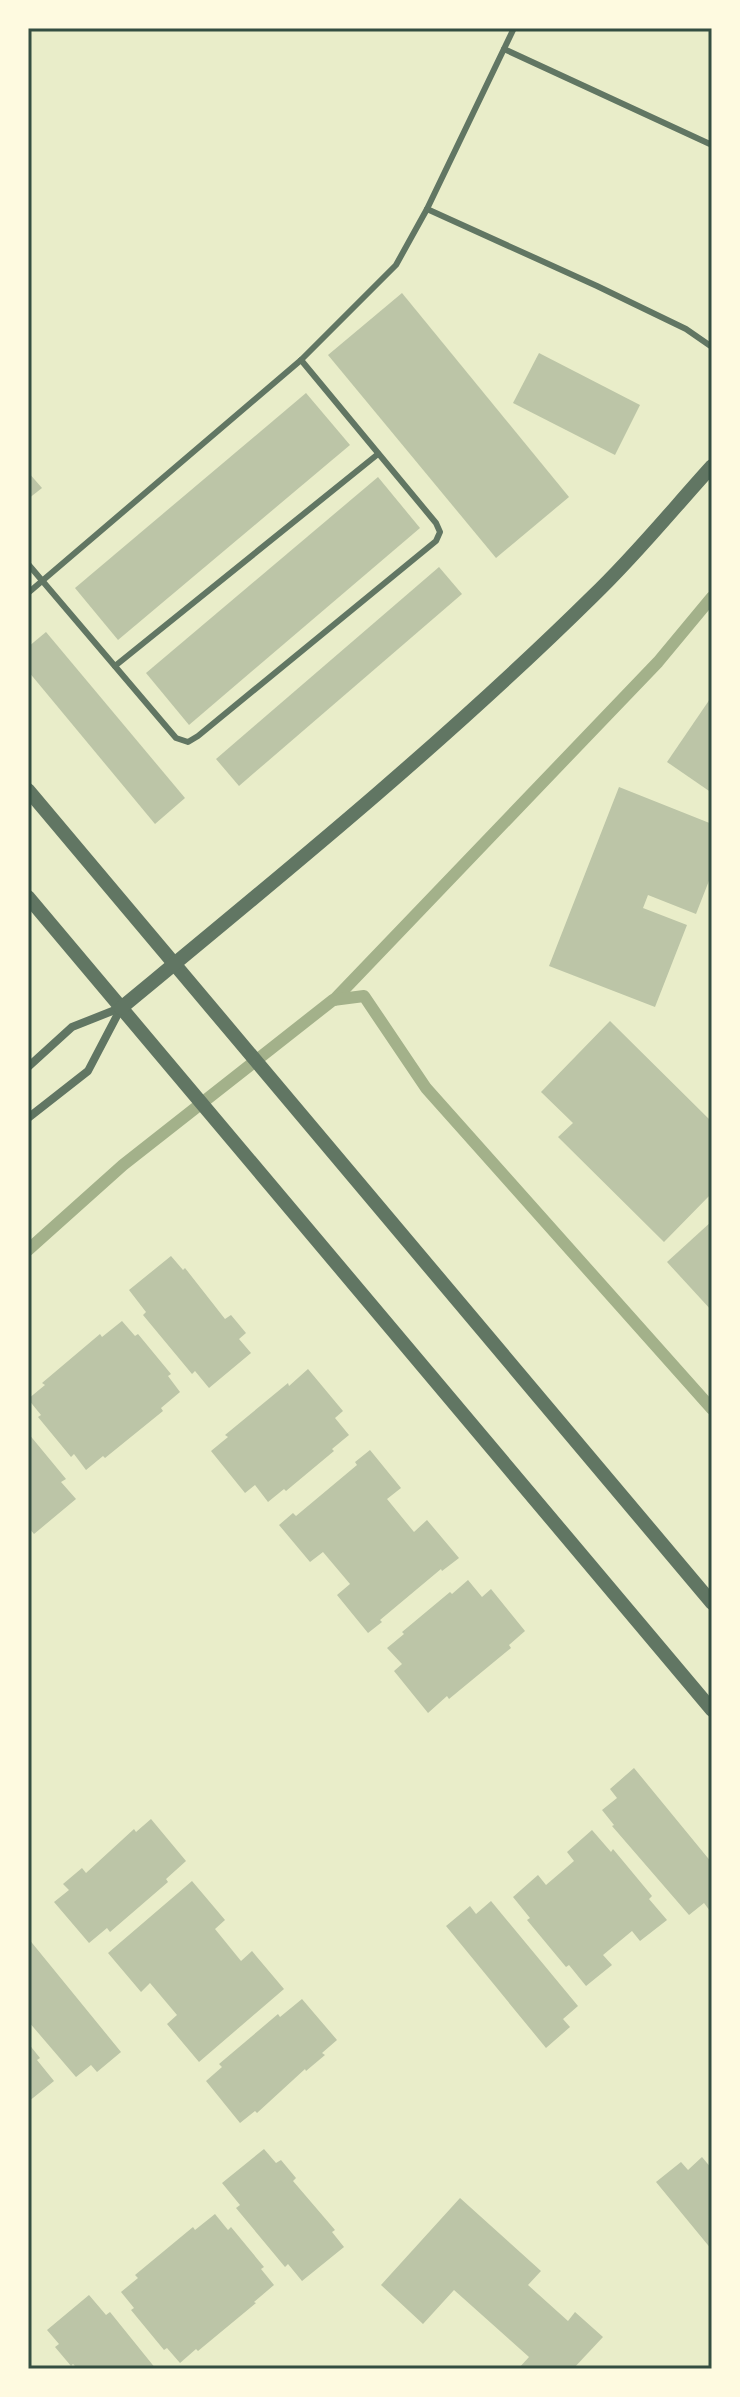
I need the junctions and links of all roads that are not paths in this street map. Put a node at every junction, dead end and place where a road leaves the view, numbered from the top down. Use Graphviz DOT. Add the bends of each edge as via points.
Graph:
graph roads {
  1 [pos="514,28"];
  2 [pos="504,49"];
  3 [pos="712,145"];
  4 [pos="427,209"];
  5 [pos="712,347"];
  6 [pos="301,360"];
  7 [pos="378,454"];
  8 [pos="712,466"];
  9 [pos="28,564"];
  10 [pos="42,581"];
  11 [pos="28,593"];
  12 [pos="115,666"];
  13 [pos="28,790"];
  14 [pos="28,897"];
  15 [pos="175,963"];
  16 [pos="121,1008"];
  17 [pos="28,1067"];
  18 [pos="28,1118"];
  19 [pos="712,1603"];
  20 [pos="712,1710"];
  1 -- 2 [label="lane"];
  2 -- 3 [label="lane"];
  2 -- 4 [label="lane"];
  4 -- 5 [label="lane" via="635,304"];
  4 -- 6 [label="lane" via="396,265"];
  6 -- 7 [label="lane"];
  6 -- 10 [label="lane"];
  7 -- 12 [label="lane"];
  7 -- 12 [label="lane" via="436,523 436,541 198,736 188,742 176,738"];
  8 -- 15 [label="street" via="596,594 498,687"];
  9 -- 10 [label="lane"];
  10 -- 11 [label="lane"];
  10 -- 12 [label="lane"];
  13 -- 15 [label="street"];
  14 -- 16 [label="street"];
  15 -- 16 [label="street"];
  15 -- 19 [label="street"];
  16 -- 17 [label="street" via="72,1027"];
  16 -- 18 [label="street" via="88,1071"];
  16 -- 20 [label="street"];
}
